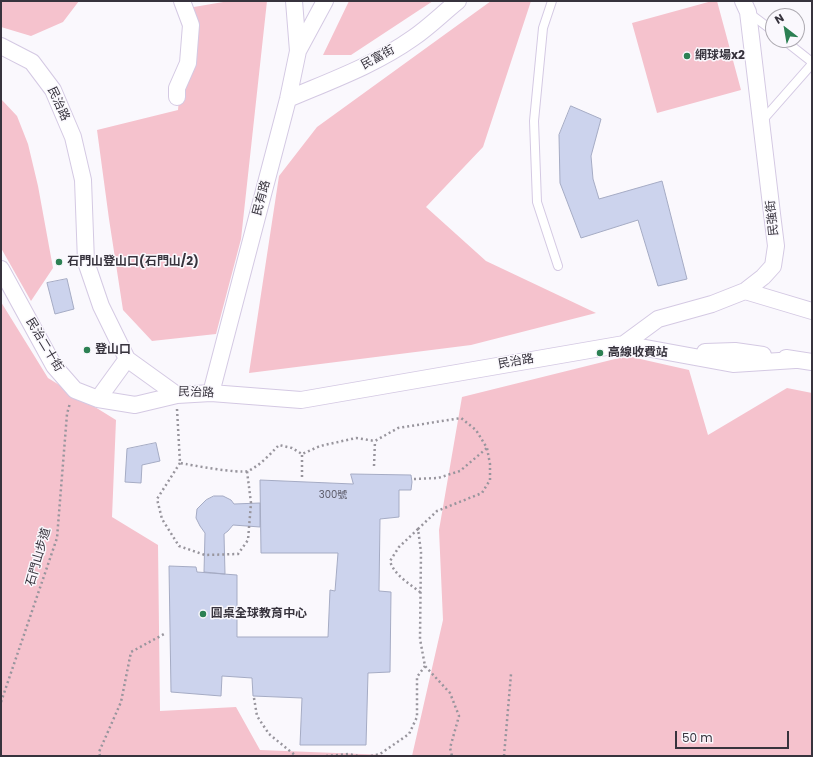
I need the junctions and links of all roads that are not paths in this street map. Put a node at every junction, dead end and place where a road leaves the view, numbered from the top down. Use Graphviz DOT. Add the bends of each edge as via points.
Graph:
graph roads {
  1 [pos="182,1"];
  2 [pos="294,1"];
  3 [pos="325,1"];
  4 [pos="458,1"];
  5 [pos="552,1"];
  6 [pos="746,7"];
  7 [pos="765,24"];
  8 [pos="1,46"];
  9 [pos="794,48"];
  10 [pos="298,52"];
  11 [pos="812,63"];
  12 [pos="177,97"];
  13 [pos="288,99"];
  14 [pos="761,122"];
  15 [pos="558,266"];
  16 [pos="1,269"];
  17 [pos="745,291"];
  18 [pos="812,311"];
  19 [pos="624,344"];
  20 [pos="127,359"];
  21 [pos="812,362"];
  22 [pos="212,393"];
  23 [pos="176,395"];
  24 [pos="98,399"];
  1 -- 12 [label="street" via="191,25 188,63 177,88"];
  2 -- 10 [label="street, 民有路"];
  3 -- 10 [label="street"];
  4 -- 13 [label="street, 民富街" via="413,38 386,54 356,71"];
  5 -- 15 [label="lane" via="544,28 534,121 537,202"];
  6 -- 7 [label="lane"];
  6 -- 14 [label="street, 民強街"];
  8 -- 20 [label="street, 民治路" via="32,62 54,90 73,137 83,180 86,262 101,306"];
  9 -- 11 [label="lane"];
  10 -- 13 [label="street, 民有路"];
  11 -- 14 [label="lane"];
  13 -- 22 [label="street, 民有路"];
  14 -- 17 [label="street, 民強街" via="776,246 773,266"];
  16 -- 24 [label="street, 民治二十街" via="54,366 75,390"];
  17 -- 18 [label="street"];
  17 -- 19 [label="street, 民強街" via="712,304 658,319"];
  19 -- 21 [label="street" via="672,352 736,351"];
  19 -- 22 [label="street, 民治路" via="301,400"];
  20 -- 23 [label="street, 民治路"];
  20 -- 24 [label="street"];
  22 -- 23 [label="street, 民治路"];
  23 -- 24 [label="street, 民治二十街" via="135,405"];
}
